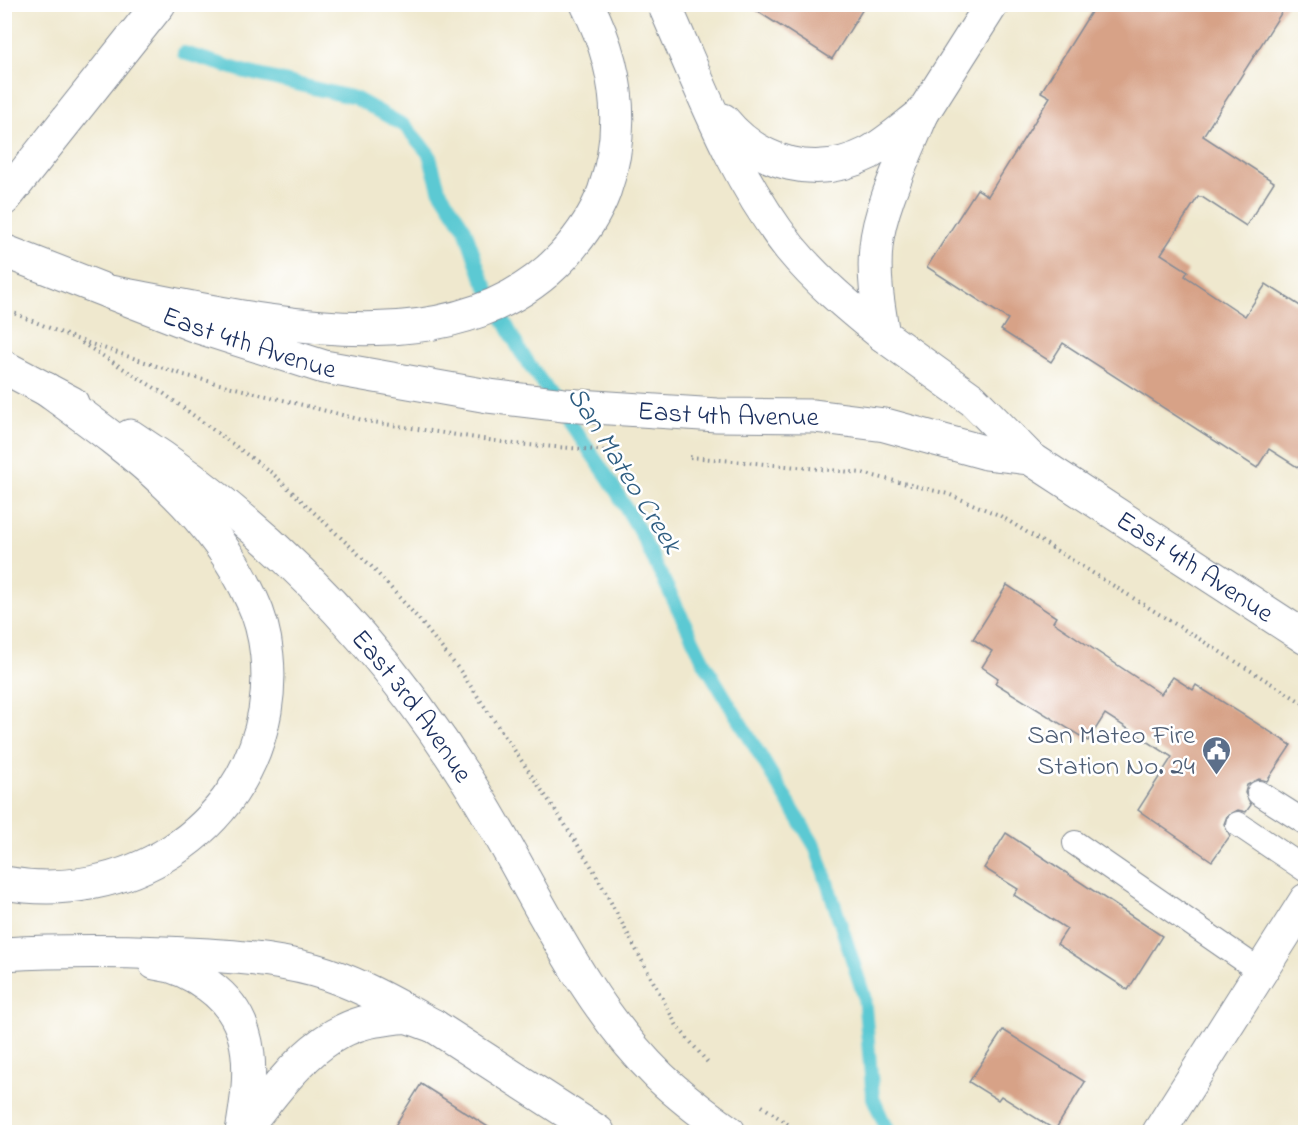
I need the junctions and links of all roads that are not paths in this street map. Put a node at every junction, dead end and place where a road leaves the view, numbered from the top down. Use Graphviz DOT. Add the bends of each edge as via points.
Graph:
graph roads {
  1 [pos="129,4"];
  2 [pos="159,4"];
  3 [pos="587,4"];
  4 [pos="664,4"];
  5 [pos="992,4"];
  6 [pos="707,102"];
  7 [pos="921,114"];
  8 [pos="4,193"];
  9 [pos="4,199"];
  10 [pos="4,251"];
  11 [pos="110,292"];
  12 [pos="883,335"];
  13 [pos="4,367"];
  14 [pos="46,389"];
  15 [pos="1030,458"];
  16 [pos="1305,638"];
  17 [pos="1259,793"];
  18 [pos="1305,823"];
  19 [pos="1238,824"];
  20 [pos="1075,843"];
  21 [pos="1305,870"];
  22 [pos="4,884"];
  23 [pos="1305,900"];
  24 [pos="67,950"];
  25 [pos="4,954"];
  26 [pos="1260,971"];
  27 [pos="434,1026"];
  28 [pos="242,1132"];
  29 [pos="598,1132"];
  30 [pos="729,1132"];
  31 [pos="1160,1132"];
  1 -- 8 [label="main road"];
  2 -- 9 [label="main road"];
  3 -- 11 [label="main road" via="601,32 614,75 619,118 614,165 600,202 579,239 547,273 518,293 483,310 446,321 367,329 254,318"];
  4 -- 6 [label="main road"];
  5 -- 7 [label="main road"];
  6 -- 7 [label="main road" via="732,132 758,152 788,165 815,168 842,164 870,152"];
  6 -- 12 [label="main road" via="751,192 790,248 835,297"];
  7 -- 12 [label="main road" via="876,244 874,276"];
  10 -- 11 [label="main road"];
  11 -- 15 [label="main road, East 4th Avenue" via="196,327 324,367 488,396 629,411 826,418 885,425 987,453"];
  12 -- 15 [label="main road" via="973,400"];
  13 -- 14 [label="main road, East 3rd Avenue"];
  14 -- 22 [label="main road" via="131,452 206,524 233,561 254,602 266,644 269,690 261,735 244,777 219,812 183,844 147,865 109,880 70,887"];
  14 -- 30 [label="main road, East 3rd Avenue" via="132,437 212,495 287,556 354,627 415,701 468,781 583,978 621,1031 660,1076"];
  15 -- 16 [label="main road, East 4th Avenue"];
  17 -- 18 [label="lane"];
  19 -- 21 [label="lane"];
  20 -- 26 [label="lane"];
  23 -- 26 [label="main road"];
  24 -- 25 [label="main road"];
  24 -- 27 [label="main road" via="269,961 315,971 367,990"];
  24 -- 28 [label="main road" via="163,964 196,976 221,995 240,1020 248,1052 250,1086"];
  26 -- 31 [label="main road"];
  27 -- 28 [label="main road" via="407,1017 348,1027 298,1064"];
  27 -- 29 [label="main road"];
}
